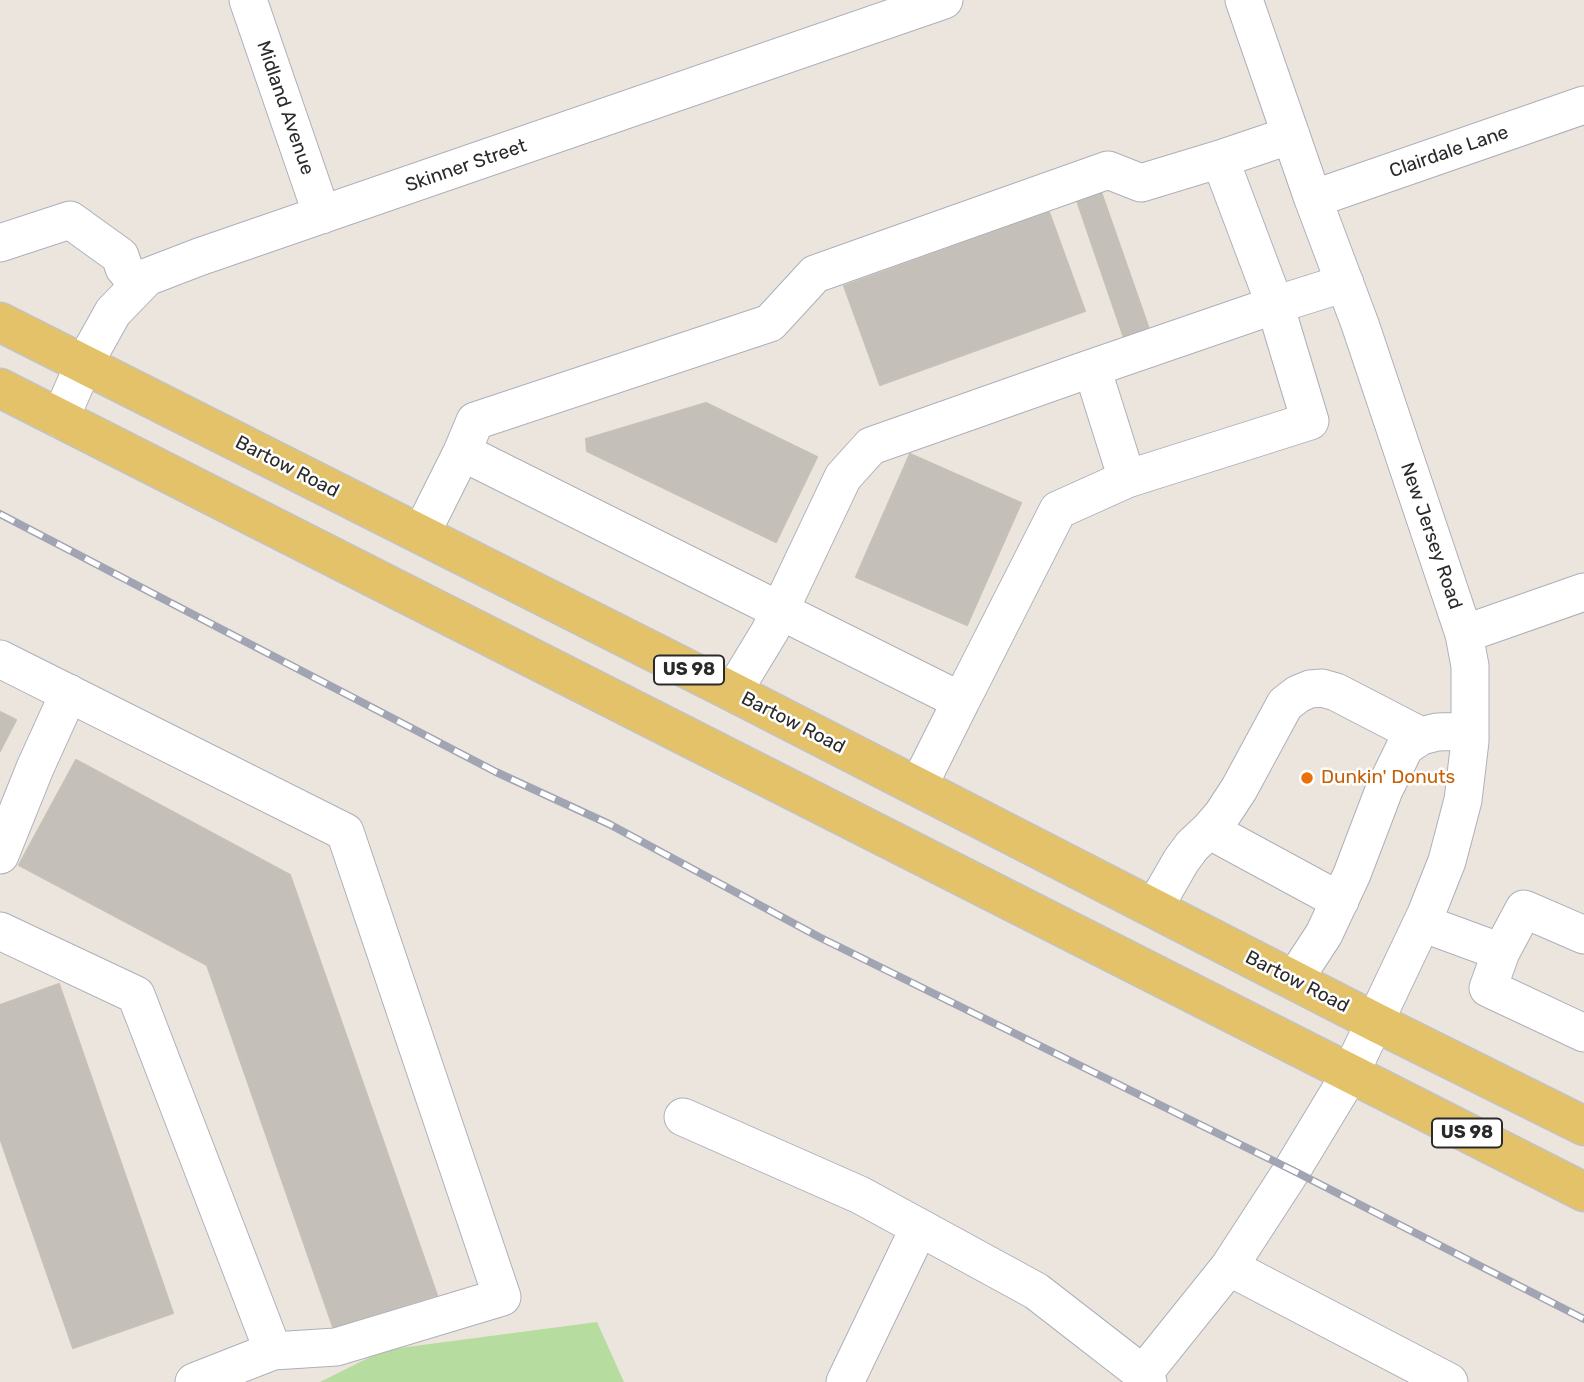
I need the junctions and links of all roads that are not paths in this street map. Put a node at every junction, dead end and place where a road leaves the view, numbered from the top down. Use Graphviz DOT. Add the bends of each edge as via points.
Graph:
graph roads {
  1 [pos="248,0"];
  2 [pos="944,0"];
  3 [pos="1244,0"];
  4 [pos="1584,105"];
  5 [pos="1291,135"];
  6 [pos="1220,159"];
  7 [pos="1313,199"];
  8 [pos="322,215"];
  9 [pos="0,243"];
  10 [pos="1345,283"];
  11 [pos="139,285"];
  12 [pos="1275,304"];
  13 [pos="0,322"];
  14 [pos="84,365"];
  15 [pos="1091,368"];
  16 [pos="0,388"];
  17 [pos="60,419"];
  18 [pos="462,452"];
  19 [pos="1128,479"];
  20 [pos="421,534"];
  21 [pos="1584,592"];
  22 [pos="779,611"];
  23 [pos="1464,634"];
  24 [pos="0,659"];
  25 [pos="733,692"];
  26 [pos="69,693"];
  27 [pos="961,701"];
  28 [pos="1470,731"];
  29 [pos="1420,736"];
  30 [pos="706,746"];
  31 [pos="918,787"];
  32 [pos="1209,830"];
  33 [pos="0,855"];
  34 [pos="1340,901"];
  35 [pos="1154,908"];
  36 [pos="1422,923"];
  37 [pos="0,931"];
  38 [pos="1584,935"];
  39 [pos="1501,952"];
  40 [pos="1294,980"];
  41 [pos="1375,1022"];
  42 [pos="1584,1033"];
  43 [pos="1350,1074"];
  44 [pos="683,1116"];
  45 [pos="1584,1126"];
  46 [pos="1584,1192"];
  47 [pos="919,1228"];
  48 [pos="1229,1267"];
  49 [pos="273,1351"];
  50 [pos="1146,1378"];
  51 [pos="194,1382"];
  52 [pos="845,1382"];
  53 [pos="1449,1382"];
  1 -- 8 [label="street, Midland Avenue"];
  2 -- 8 [label="street, Skinner Street"];
  3 -- 5 [label="street, New Jersey Road"];
  4 -- 7 [label="street, Clairdale Lane"];
  5 -- 6 [label="street"];
  5 -- 7 [label="street, New Jersey Road"];
  6 -- 12 [label="street"];
  6 -- 18 [label="street" via="1141,183 1108,170 815,274 770,323 475,421"];
  7 -- 10 [label="street, New Jersey Road"];
  8 -- 11 [label="street, Skinner Street" via="199,257 147,277"];
  9 -- 11 [label="street" via="70,220 120,256"];
  10 -- 12 [label="street"];
  10 -- 23 [label="street, New Jersey Road"];
  11 -- 14 [label="street, Skinner Street" via="113,312"];
  12 -- 15 [label="street"];
  12 -- 19 [label="street" via="1310,421"];
  13 -- 14 [label="main road, Bartow Road / US 98"];
  14 -- 17 [label="street, Skinner Street"];
  14 -- 20 [label="main road, Bartow Road / US 98"];
  15 -- 19 [label="street"];
  15 -- 22 [label="street" via="871,446 843,477"];
  16 -- 17 [label="main road, US 98"];
  17 -- 30 [label="main road, US 98"];
  18 -- 20 [label="street"];
  18 -- 22 [label="street"];
  19 -- 27 [label="street" via="1058,510"];
  20 -- 25 [label="main road, Bartow Road / US 98"];
  21 -- 23 [label="street"];
  22 -- 25 [label="street"];
  22 -- 27 [label="street"];
  23 -- 28 [label="street, New Jersey Road" via="1470,666"];
  24 -- 26 [label="street"];
  25 -- 30 [label="main road"];
  25 -- 31 [label="main road, Bartow Road / US 98"];
  26 -- 33 [label="street"];
  26 -- 49 [label="street" via="345,832 502,1297 336,1347"];
  27 -- 31 [label="street"];
  28 -- 29 [label="street"];
  28 -- 36 [label="street, New Jersey Road" via="1463,800 1447,861"];
  29 -- 32 [label="street" via="1336,692 1322,688 1298,694 1285,704 1223,815"];
  29 -- 34 [label="street" via="1405,747 1384,790"];
  30 -- 43 [label="main road, US 98"];
  31 -- 35 [label="main road, Bartow Road / US 98"];
  32 -- 34 [label="street"];
  32 -- 35 [label="street" via="1181,861"];
  34 -- 40 [label="street"];
  35 -- 40 [label="main road, Bartow Road / US 98"];
  36 -- 39 [label="street"];
  36 -- 41 [label="street, New Jersey Road"];
  37 -- 49 [label="street" via="136,995"];
  38 -- 39 [label="street" via="1524,909"];
  39 -- 42 [label="street" via="1488,988"];
  40 -- 41 [label="main road, Bartow Road / US 98"];
  41 -- 43 [label="street, New Jersey Road"];
  41 -- 45 [label="main road, Bartow Road / US 98"];
  43 -- 46 [label="main road, US 98"];
  43 -- 48 [label="street, New Jersey Road"];
  44 -- 47 [label="street" via="860,1195"];
  47 -- 50 [label="street" via="1036,1291"];
  47 -- 52 [label="street"];
  48 -- 50 [label="street, New Jersey Road"];
  48 -- 53 [label="street"];
  49 -- 51 [label="street"];
}
